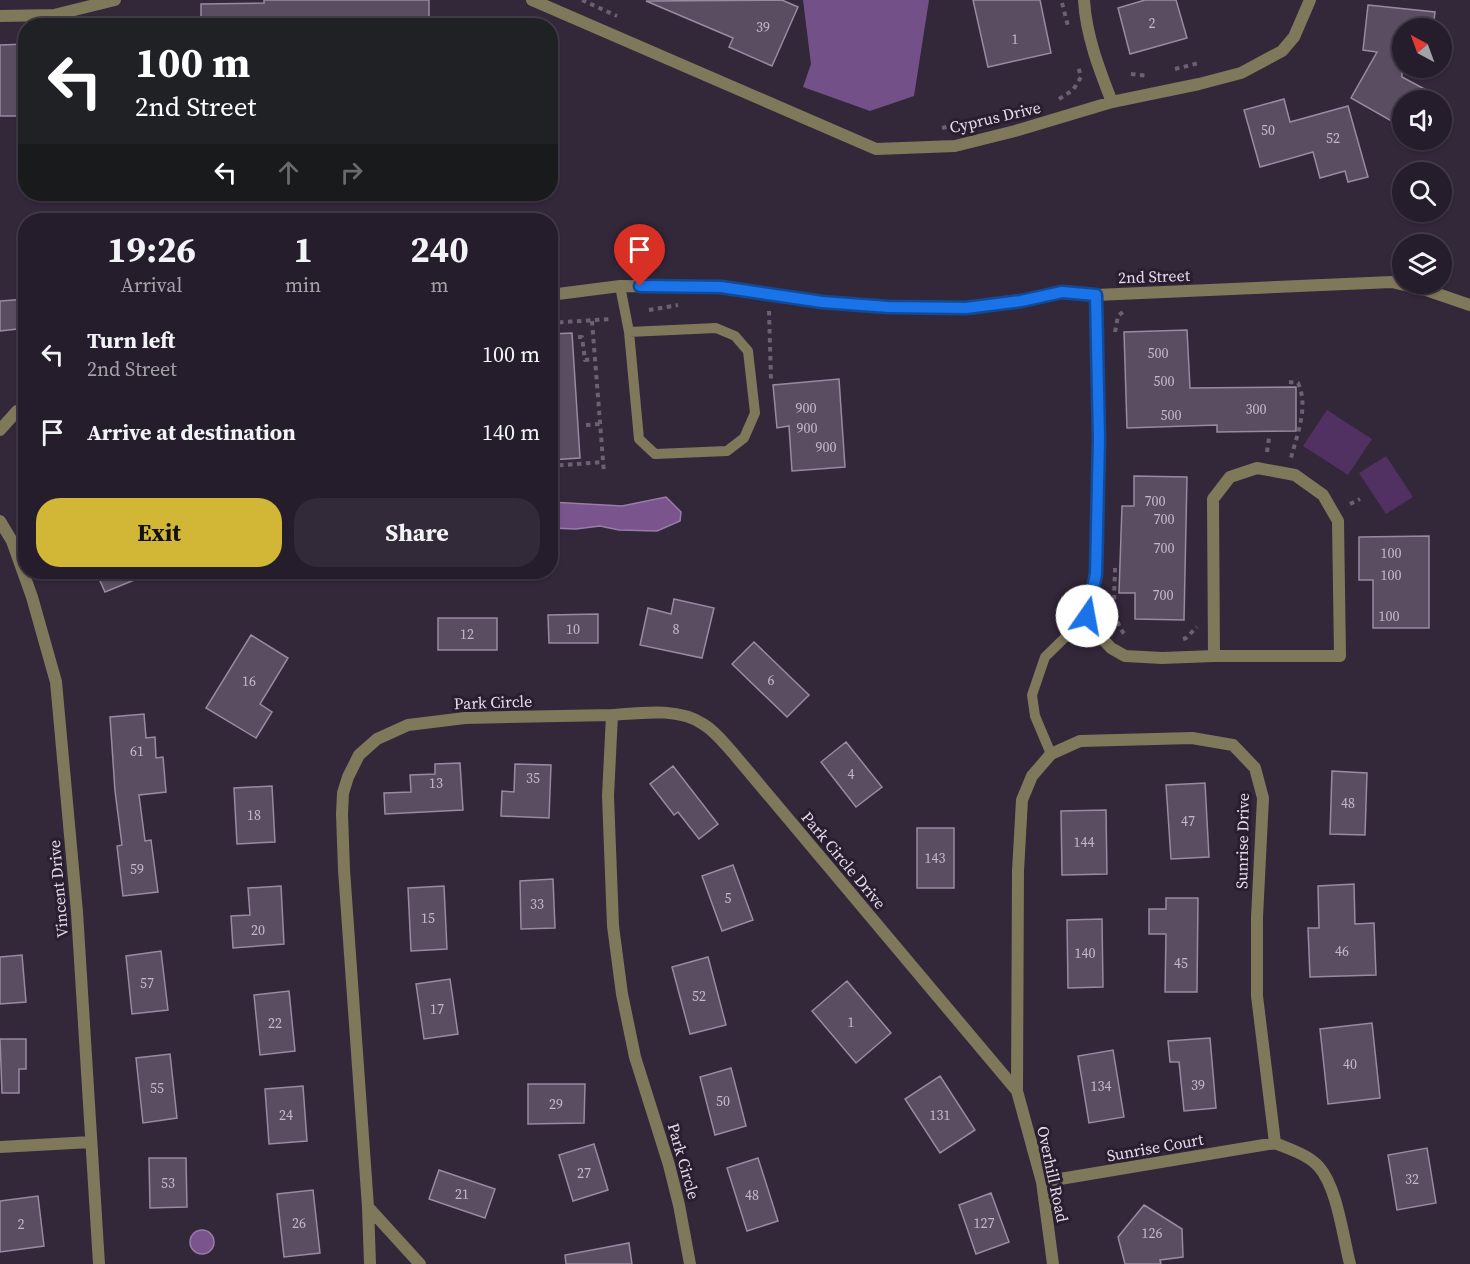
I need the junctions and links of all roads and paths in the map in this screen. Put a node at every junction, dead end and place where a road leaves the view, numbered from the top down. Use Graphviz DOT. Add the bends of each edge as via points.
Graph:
graph roads {
  1 [pos="115,0"];
  2 [pos="532,0"];
  3 [pos="1084,0"];
  4 [pos="1310,0"];
  5 [pos="1062,3"];
  6 [pos="0,16"];
  7 [pos="1071,36"];
  8 [pos="1076,57"];
  9 [pos="1199,63"];
  10 [pos="1169,71"];
  11 [pos="1131,74"];
  12 [pos="1149,77"];
  13 [pos="1050,101"];
  14 [pos="1112,102"];
  15 [pos="1011,112"];
  16 [pos="936,129"];
  17 [pos="620,286"];
  18 [pos="558,294"];
  19 [pos="1096,295"];
  20 [pos="1470,305"];
  21 [pos="769,308"];
  22 [pos="1129,308"];
  23 [pos="611,319"];
  24 [pos="592,321"];
  25 [pos="558,323"];
  26 [pos="629,332"];
  27 [pos="1115,334"];
  28 [pos="578,337"];
  29 [pos="595,358"];
  30 [pos="771,379"];
  31 [pos="1289,382"];
  32 [pos="17,411"];
  33 [pos="600,424"];
  34 [pos="586,425"];
  35 [pos="0,430"];
  36 [pos="1269,438"];
  37 [pos="1275,454"];
  38 [pos="1283,456"];
  39 [pos="1291,458"];
  40 [pos="604,462"];
  41 [pos="1300,462"];
  42 [pos="558,465"];
  43 [pos="604,473"];
  44 [pos="1345,496"];
  45 [pos="1360,499"];
  46 [pos="1350,504"];
  47 [pos="1351,513"];
  48 [pos="0,521"];
  49 [pos="1115,557"];
  50 [pos="18,558"];
  51 [pos="26,579"];
  52 [pos="1087,616"];
  53 [pos="1198,626"];
  54 [pos="1134,639"];
  55 [pos="1176,639"];
  56 [pos="1214,656"];
  57 [pos="612,716"];
  58 [pos="1051,754"];
  59 [pos="1017,1091"];
  60 [pos="91,1142"];
  61 [pos="1275,1143"];
  62 [pos="0,1147"];
  63 [pos="1041,1182"];
  64 [pos="368,1208"];
  65 [pos="99,1264"];
  66 [pos="370,1264"];
  67 [pos="420,1264"];
  68 [pos="690,1264"];
  69 [pos="1053,1264"];
  70 [pos="1350,1264"];
  1 -- 6 [label="street" via="54,15"];
  2 -- 14 [label="street, Cyprus Drive" via="876,149 955,146"];
  3 -- 14 [label="street" via="1099,70"];
  4 -- 14 [label="street, Cyprus Drive" via="1294,37 1282,51 1241,73"];
  5 -- 7 [label="path"];
  8 -- 13 [label="path" via="1081,76 1073,90"];
  9 -- 10 [label="path"];
  11 -- 12 [label="path"];
  15 -- 16 [label="path"];
  17 -- 18 [label="street, 2nd Street"];
  17 -- 19 [label="street, 2nd Street" via="721,287 888,307 966,308 1062,292"];
  17 -- 26 [label="lane"];
  19 -- 20 [label="street, 2nd Street" via="1392,282"];
  19 -- 52 [label="street" via="1099,439 1096,574"];
  21 -- 30 [label="path"];
  22 -- 27 [label="path" via="1118,316"];
  23 -- 24 [label="path"];
  24 -- 25 [label="path"];
  24 -- 29 [label="path"];
  26 -- 26 [label="lane" via="639,439 656,454 726,451 744,438 755,413 748,351 735,336 716,328"];
  28 -- 29 [label="path" via="582,337 585,360"];
  29 -- 33 [label="path"];
  31 -- 39 [label="path" via="1298,383 1302,391 1302,418"];
  32 -- 35 [label="street"];
  33 -- 34 [label="path"];
  33 -- 40 [label="path"];
  36 -- 37 [label="path" via="1264,451"];
  38 -- 39 [label="path"];
  39 -- 41 [label="path"];
  40 -- 42 [label="path"];
  40 -- 43 [label="path"];
  44 -- 46 [label="path"];
  45 -- 46 [label="path"];
  46 -- 47 [label="path"];
  48 -- 50 [label="street, Vincent Drive"];
  49 -- 54 [label="path" via="1115,616 1118,627"];
  51 -- 60 [label="street, Vincent Drive" via="56,682 77,912"];
  52 -- 56 [label="street" via="1111,648 1125,656"];
  52 -- 58 [label="lane" via="1045,657 1032,695 1035,716"];
  53 -- 55 [label="path" via="1186,638"];
  56 -- 56 [label="street" via="1213,499 1230,477 1257,468 1295,475 1323,495 1338,521 1340,657"];
  57 -- 59 [label="street, Park Circle Drive" via="681,715 709,729"];
  57 -- 64 [label="street, Park Circle" via="465,718 408,725 377,739 359,755 348,777 342,814 344,870"];
  57 -- 68 [label="street, Park Circle" via="608,796 613,926 622,994 635,1057 680,1205"];
  58 -- 59 [label="street, Sunrise Drive" via="1032,776 1022,800"];
  58 -- 61 [label="street, Sunrise Drive" via="1080,741 1192,738 1233,745 1255,768 1263,798 1257,996"];
  59 -- 63 [label="street, Overhill Road"];
  60 -- 62 [label="street"];
  60 -- 65 [label="street, Vincent Drive"];
  61 -- 63 [label="street, Sunrise Court"];
  61 -- 70 [label="street" via="1318,1166 1330,1183"];
  63 -- 69 [label="street, Overhill Road"];
  64 -- 66 [label="street, Park Circle"];
  64 -- 67 [label="street"];
}
